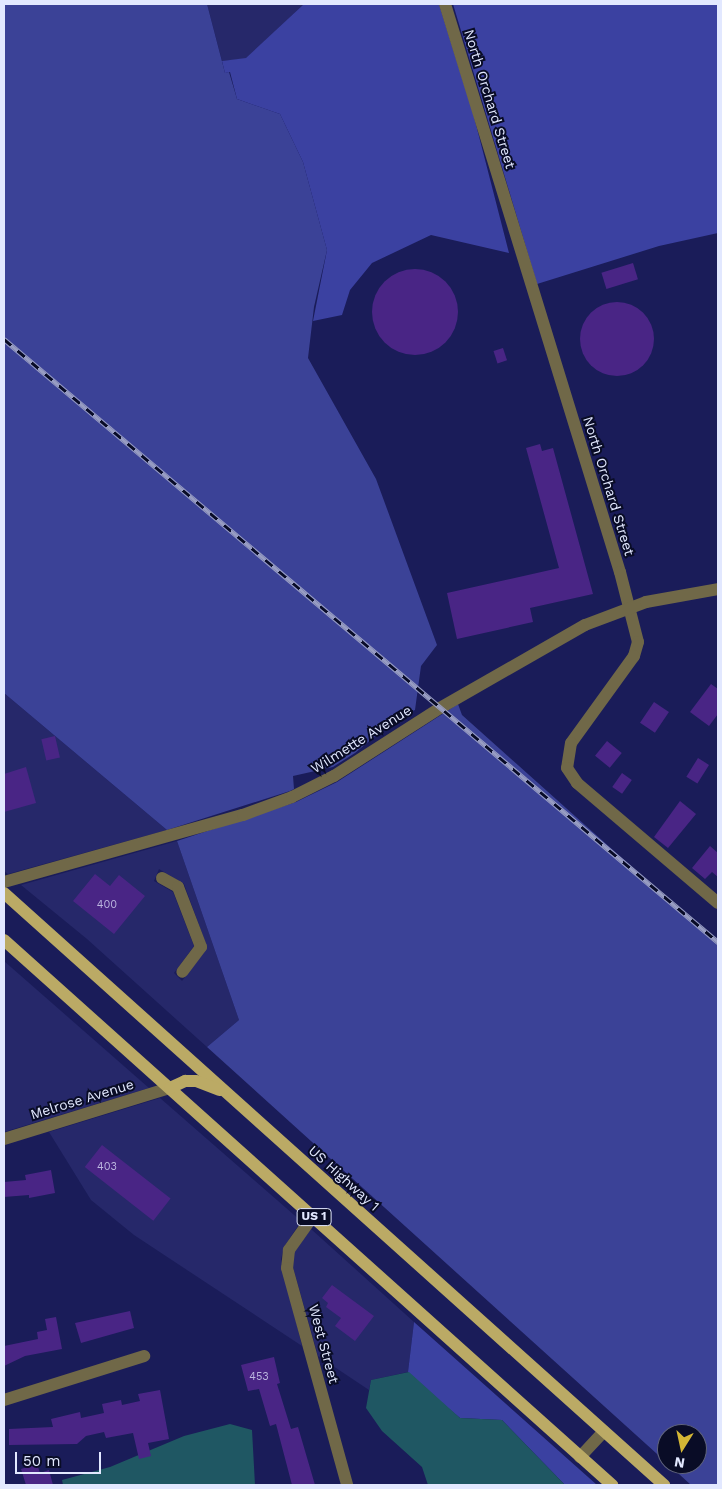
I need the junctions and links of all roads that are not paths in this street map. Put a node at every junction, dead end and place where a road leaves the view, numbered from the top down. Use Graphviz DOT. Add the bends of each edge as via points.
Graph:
graph roads {
  1 [pos="445,4"];
  2 [pos="718,589"];
  3 [pos="630,607"];
  4 [pos="162,878"];
  5 [pos="4,882"];
  6 [pos="4,893"];
  7 [pos="718,903"];
  8 [pos="4,940"];
  9 [pos="182,972"];
  10 [pos="170,1088"];
  11 [pos="228,1094"];
  12 [pos="4,1139"];
  13 [pos="313,1216"];
  14 [pos="144,1356"];
  15 [pos="4,1400"];
  16 [pos="604,1431"];
  17 [pos="580,1457"];
  18 [pos="347,1485"];
  19 [pos="612,1485"];
  20 [pos="664,1485"];
  1 -- 3 [label="street, North Orchard Street"];
  2 -- 3 [label="street, Wilmette Avenue"];
  3 -- 5 [label="street, Wilmette Avenue" via="539,648 334,776 292,797 243,815"];
  3 -- 7 [label="street, North Orchard Street" via="638,642 634,656 571,742 567,768 577,783"];
  4 -- 9 [label="street" via="178,887 201,947"];
  6 -- 11 [label="main road, US Highway 1 / US 1"];
  8 -- 10 [label="main road, US 1"];
  10 -- 11 [label="main road" via="185,1081 196,1081"];
  10 -- 12 [label="street, Melrose Avenue"];
  10 -- 13 [label="main road, US 1"];
  11 -- 16 [label="main road, US Highway 1 / US 1"];
  13 -- 17 [label="main road, US 1"];
  13 -- 18 [label="street, West Street" via="289,1250 287,1268"];
  14 -- 15 [label="street"];
  16 -- 17 [label="street"];
  16 -- 20 [label="main road, US Highway 1 / US 1"];
  17 -- 19 [label="main road, US 1"];
}
